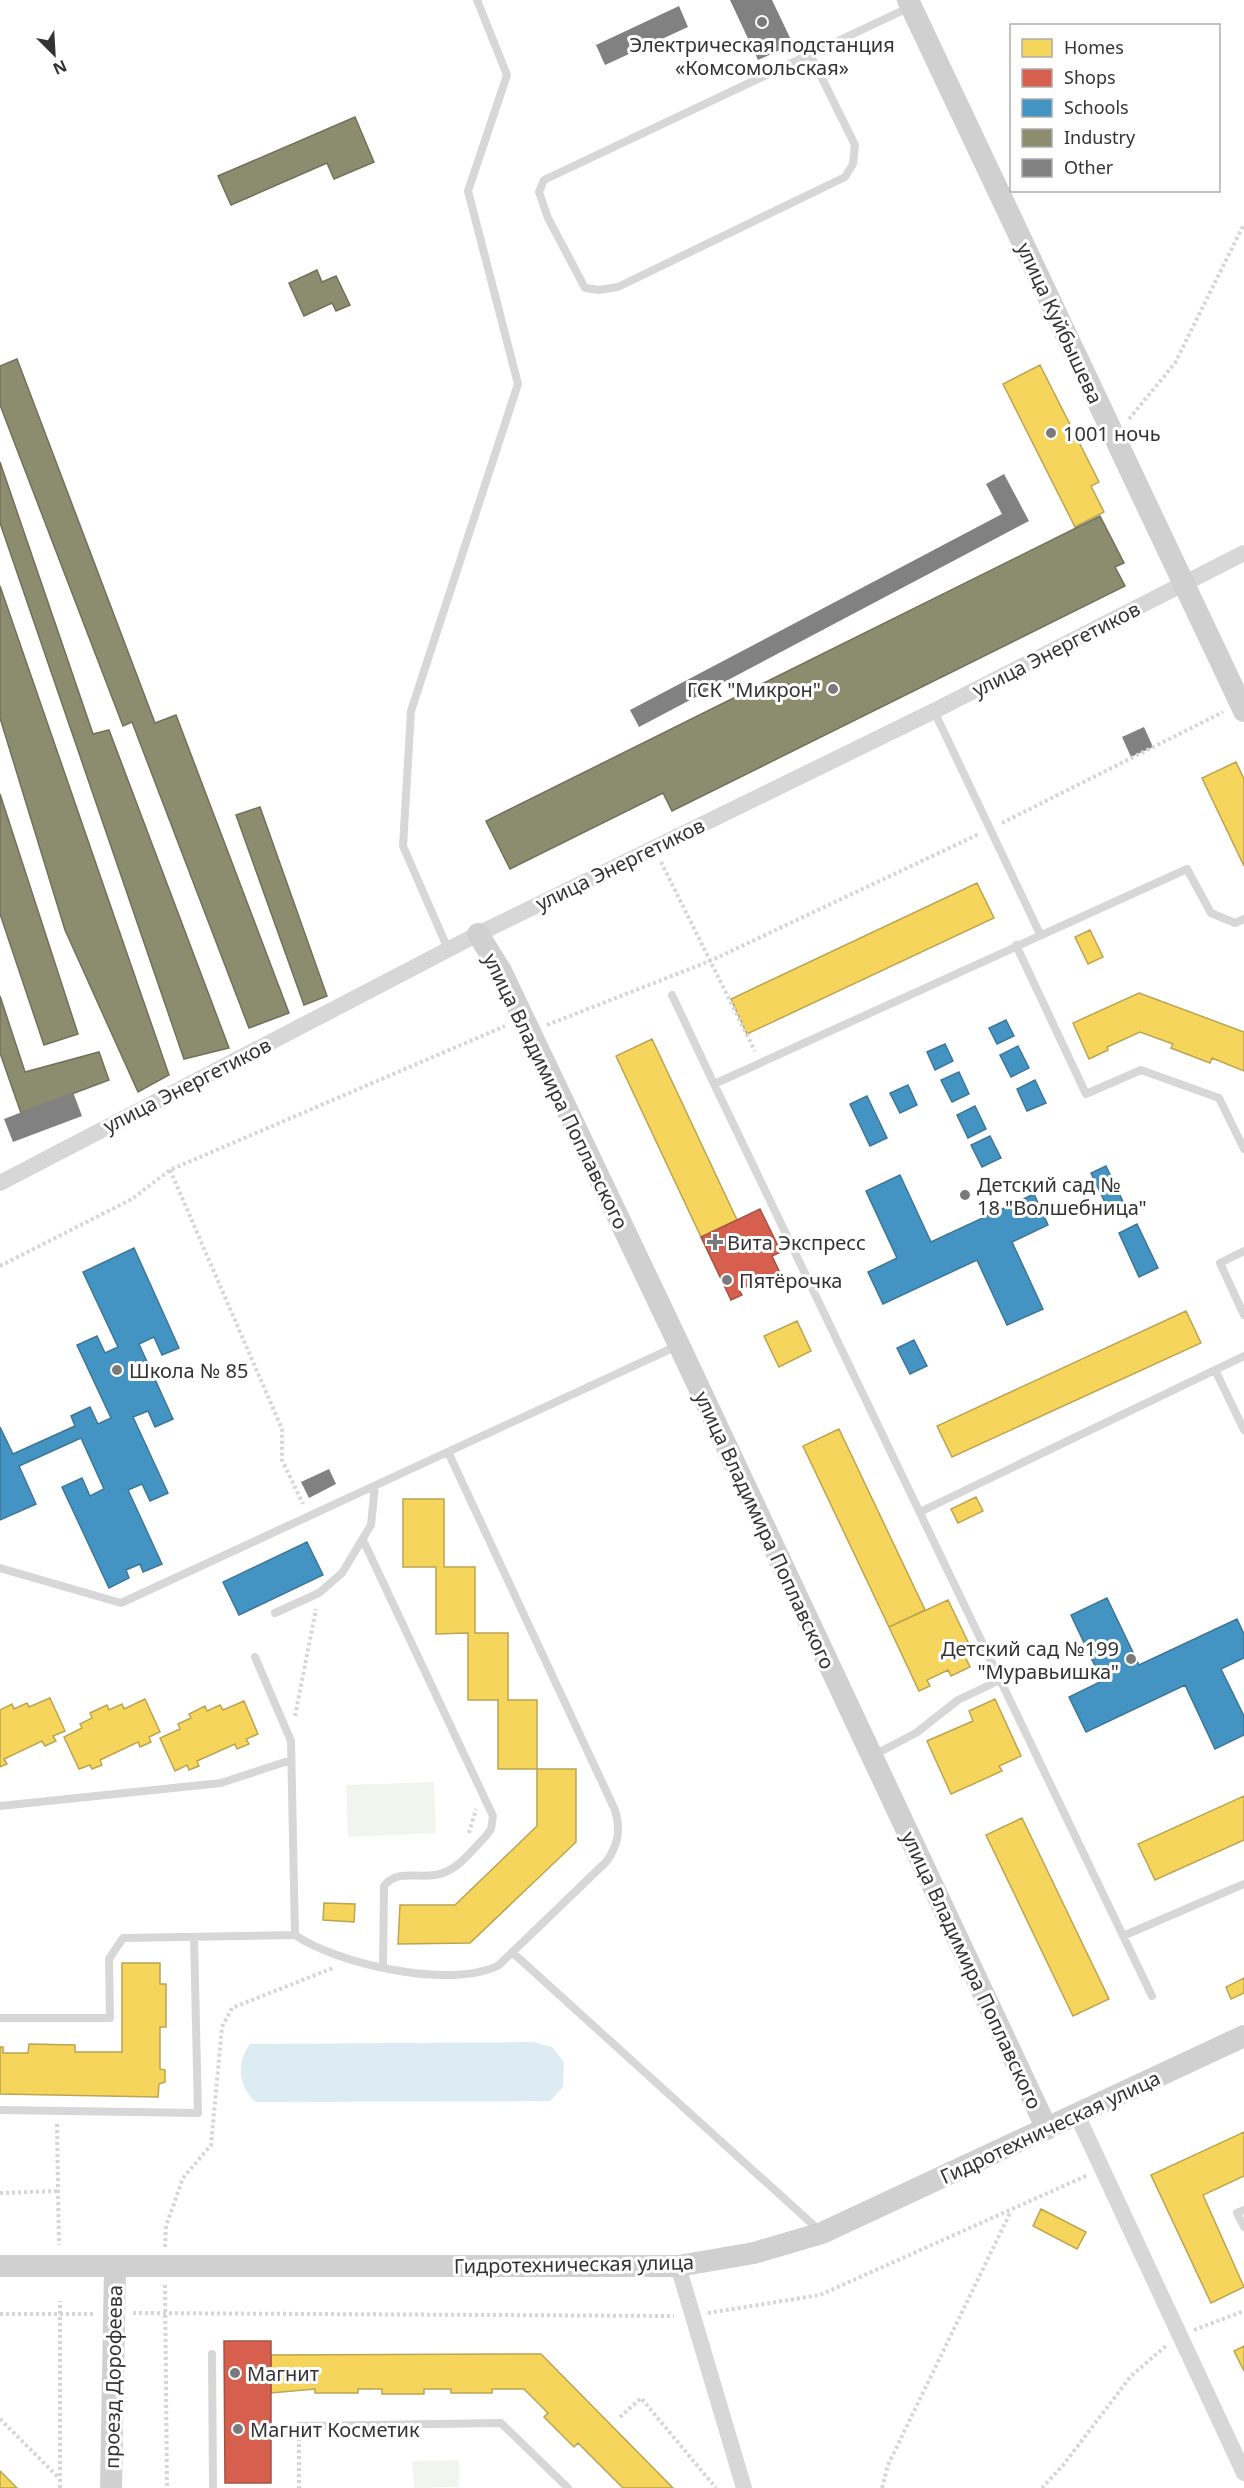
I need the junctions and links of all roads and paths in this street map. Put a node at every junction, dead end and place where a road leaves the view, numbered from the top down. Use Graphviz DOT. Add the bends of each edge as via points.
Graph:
graph roads {
  1 [pos="477,0"];
  2 [pos="909,3"];
  3 [pos="810,54"];
  4 [pos="1244,224"];
  5 [pos="1114,437"];
  6 [pos="1244,553"];
  7 [pos="1184,584"];
  8 [pos="1242,707"];
  9 [pos="934,711"];
  10 [pos="990,828"];
  11 [pos="654,848"];
  12 [pos="1244,919"];
  13 [pos="478,934"];
  14 [pos="1041,934"];
  15 [pos="1016,945"];
  16 [pos="448,949"];
  17 [pos="710,961"];
  18 [pos="672,995"];
  19 [pos="532,1023"];
  20 [pos="761,1063"];
  21 [pos="714,1084"];
  22 [pos="1244,1149"];
  23 [pos="170,1170"];
  24 [pos="0,1183"];
  25 [pos="1244,1251"];
  26 [pos="0,1266"];
  27 [pos="1244,1315"];
  28 [pos="679,1345"];
  29 [pos="1244,1356"];
  30 [pos="1215,1370"];
  31 [pos="1244,1430"];
  32 [pos="448,1452"];
  33 [pos="375,1486"];
  34 [pos="920,1512"];
  35 [pos="309,1516"];
  36 [pos="363,1540"];
  37 [pos="0,1568"];
  38 [pos="319,1593"];
  39 [pos="275,1613"];
  40 [pos="255,1657"];
  41 [pos="1000,1680"];
  42 [pos="291,1741"];
  43 [pos="871,1756"];
  44 [pos="291,1760"];
  45 [pos="484,1796"];
  46 [pos="0,1806"];
  47 [pos="469,1853"];
  48 [pos="1244,1884"];
  49 [pos="295,1935"];
  50 [pos="1123,1936"];
  51 [pos="194,1937"];
  52 [pos="512,1952"];
  53 [pos="354,1960"];
  54 [pos="383,1968"];
  55 [pos="1152,1996"];
  56 [pos="0,2018"];
  57 [pos="1244,2036"];
  58 [pos="0,2110"];
  59 [pos="57,2111"];
  60 [pos="1077,2115"];
  61 [pos="1047,2129"];
  62 [pos="1102,2169"];
  63 [pos="58,2191"];
  64 [pos="0,2193"];
  65 [pos="1011,2210"];
  66 [pos="1244,2210"];
  67 [pos="1244,2227"];
  68 [pos="822,2233"];
  69 [pos="59,2245"];
  70 [pos="0,2266"];
  71 [pos="115,2266"];
  72 [pos="678,2266"];
  73 [pos="164,2267"];
  74 [pos="60,2301"];
  75 [pos="1244,2311"];
  76 [pos="114,2313"];
  77 [pos="165,2313"];
  78 [pos="0,2314"];
  79 [pos="60,2316"];
  80 [pos="692,2316"];
  81 [pos="1180,2335"];
  82 [pos="213,2354"];
  83 [pos="620,2417"];
  84 [pos="0,2419"];
  85 [pos="299,2426"];
  86 [pos="1244,2473"];
  87 [pos="60,2478"];
  88 [pos="60,2488"];
  89 [pos="111,2488"];
  90 [pos="167,2488"];
  91 [pos="213,2488"];
  92 [pos="299,2488"];
  93 [pos="568,2488"];
  94 [pos="716,2488"];
  95 [pos="744,2488"];
  96 [pos="882,2488"];
  97 [pos="1041,2488"];
  1 -- 16 [label="lane" via="507,75 468,191 518,384 411,711 402,846"];
  2 -- 3 [label="lane"];
  2 -- 5 [label="main road, улица Куйбышева"];
  3 -- 3 [label="lane" via="544,180 539,192 548,218 585,288 618,286 845,177 853,164 855,146"];
  4 -- 5 [label="path" via="1175,363"];
  5 -- 7 [label="main road, улица Куйбышева"];
  6 -- 7 [label="street, улица Энергетиков"];
  7 -- 8 [label="main road, улица Куйбышева"];
  7 -- 9 [label="street, улица Энергетиков"];
  8 -- 10 [label="path"];
  9 -- 10 [label="lane"];
  9 -- 11 [label="street, улица Энергетиков"];
  10 -- 14 [label="lane"];
  10 -- 17 [label="path"];
  11 -- 13 [label="street, улица Энергетиков"];
  11 -- 17 [label="path"];
  12 -- 14 [label="lane" via="1235,923 1211,913 1187,869"];
  13 -- 16 [label="street, улица Энергетиков"];
  13 -- 19 [label="main road, улица Владимира Поплавского"];
  14 -- 15 [label="lane"];
  15 -- 20 [label="lane"];
  15 -- 22 [label="lane" via="1086,1094 1141,1070 1219,1098"];
  16 -- 24 [label="street, улица Энергетиков"];
  17 -- 19 [label="path"];
  17 -- 20 [label="path"];
  18 -- 21 [label="lane"];
  19 -- 23 [label="path"];
  19 -- 28 [label="main road, улица Владимира Поплавского"];
  20 -- 21 [label="lane"];
  21 -- 34 [label="lane"];
  23 -- 26 [label="path" via="132,1199"];
  23 -- 35 [label="path" via="282,1429 282,1460"];
  25 -- 27 [label="lane" via="1220,1263"];
  28 -- 32 [label="lane"];
  28 -- 43 [label="main road, улица Владимира Поплавского"];
  29 -- 30 [label="lane"];
  30 -- 31 [label="lane"];
  30 -- 34 [label="lane"];
  32 -- 33 [label="lane"];
  32 -- 52 [label="lane" via="615,1810 619,1829 618,1841 607,1862"];
  33 -- 35 [label="lane"];
  33 -- 36 [label="lane" via="374,1516"];
  34 -- 41 [label="lane"];
  35 -- 37 [label="lane" via="121,1603"];
  36 -- 38 [label="lane" via="342,1573"];
  36 -- 45 [label="lane"];
  38 -- 39 [label="lane"];
  38 -- 42 [label="path"];
  40 -- 42 [label="lane"];
  41 -- 43 [label="lane" via="958,1700 916,1733"];
  41 -- 50 [label="lane"];
  42 -- 44 [label="lane"];
  43 -- 61 [label="main road, улица Владимира Поплавского"];
  44 -- 46 [label="lane" via="221,1783"];
  44 -- 49 [label="lane"];
  45 -- 47 [label="path" via="471,1820"];
  45 -- 47 [label="lane" via="493,1823"];
  47 -- 54 [label="lane" via="443,1873 398,1876 387,1882 382,1891"];
  48 -- 50 [label="lane"];
  49 -- 51 [label="lane"];
  49 -- 53 [label="lane" via="310,1946"];
  50 -- 55 [label="lane"];
  51 -- 56 [label="lane" via="123,1938 110,1959 110,2018"];
  51 -- 59 [label="lane" via="198,2113"];
  52 -- 54 [label="lane" via="490,1970 468,1975"];
  52 -- 68 [label="lane"];
  53 -- 54 [label="lane"];
  53 -- 73 [label="path" via="232,2008 222,2027 211,2145 183,2178 166,2226"];
  57 -- 60 [label="main road, Гидротехническая улица"];
  58 -- 59 [label="lane"];
  59 -- 63 [label="path"];
  60 -- 61 [label="main road, Гидротехническая улица"];
  60 -- 62 [label="street"];
  61 -- 68 [label="main road, Гидротехническая улица"];
  62 -- 65 [label="path"];
  62 -- 81 [label="street"];
  63 -- 64 [label="path"];
  63 -- 69 [label="path"];
  65 -- 80 [label="path" via="820,2295"];
  65 -- 96 [label="path" via="888,2465"];
  66 -- 67 [label="lane" via="1237,2213"];
  68 -- 72 [label="main road, Гидротехническая улица" via="754,2253"];
  70 -- 71 [label="main road, Гидротехническая улица"];
  71 -- 73 [label="main road, Гидротехническая улица"];
  71 -- 76 [label="main road, проезд Дорофеева"];
  72 -- 73 [label="main road, Гидротехническая улица"];
  72 -- 80 [label="street"];
  73 -- 77 [label="path"];
  74 -- 79 [label="path"];
  75 -- 81 [label="path"];
  76 -- 77 [label="path"];
  76 -- 79 [label="path"];
  76 -- 89 [label="main road, проезд Дорофеева"];
  77 -- 80 [label="path"];
  77 -- 90 [label="path"];
  78 -- 79 [label="path"];
  79 -- 87 [label="path"];
  80 -- 95 [label="street"];
  81 -- 86 [label="street"];
  81 -- 97 [label="path" via="1131,2376"];
  82 -- 91 [label="lane"];
  83 -- 94 [label="path" via="641,2398"];
  84 -- 87 [label="path"];
  85 -- 92 [label="path"];
  85 -- 93 [label="lane" via="501,2423"];
  87 -- 88 [label="path"];
}
